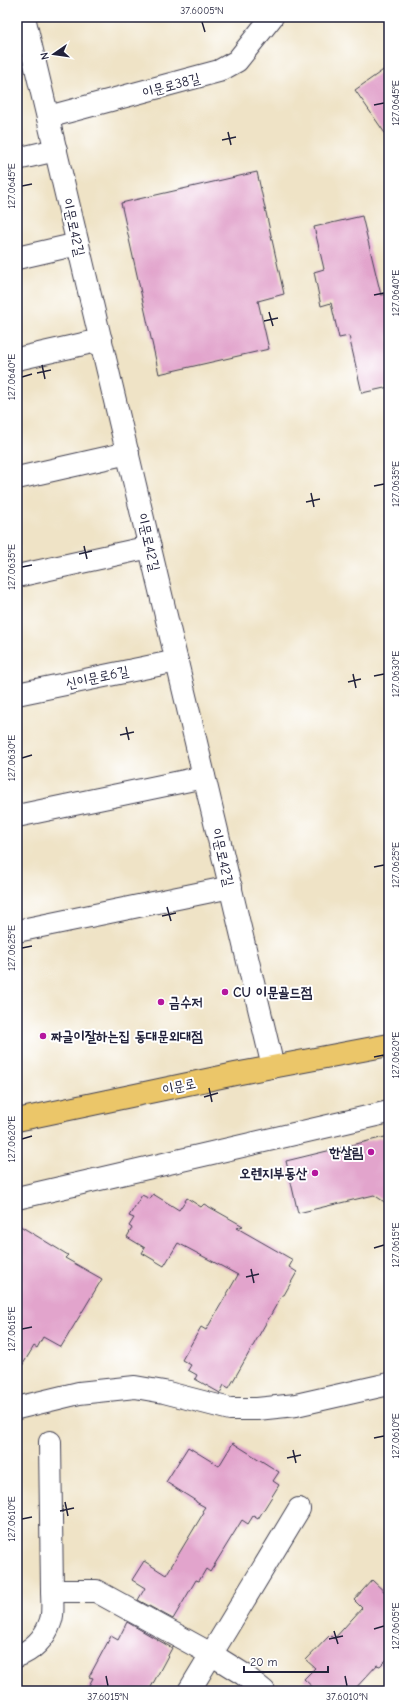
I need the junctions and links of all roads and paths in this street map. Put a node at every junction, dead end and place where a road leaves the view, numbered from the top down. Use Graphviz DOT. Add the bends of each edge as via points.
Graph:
graph roads {
  1 [pos="24,17"];
  2 [pos="272,17"];
  3 [pos="26,61"];
  4 [pos="48,117"];
  5 [pos="56,150"];
  6 [pos="17,159"];
  7 [pos="78,244"];
  8 [pos="17,258"];
  9 [pos="101,340"];
  10 [pos="17,359"];
  11 [pos="128,453"];
  12 [pos="17,478"];
  13 [pos="150,547"];
  14 [pos="17,576"];
  15 [pos="177,661"];
  16 [pos="17,694"];
  17 [pos="204,777"];
  18 [pos="17,816"];
  19 [pos="231,887"];
  20 [pos="17,931"];
  21 [pos="389,1045"];
  22 [pos="273,1067"];
  23 [pos="389,1112"];
  24 [pos="17,1120"];
  25 [pos="17,1198"];
  26 [pos="389,1384"];
  27 [pos="17,1408"];
  28 [pos="50,1442"];
  29 [pos="299,1509"];
  30 [pos="52,1591"];
  31 [pos="211,1654"];
  32 [pos="17,1656"];
  33 [pos="189,1691"];
  34 [pos="264,1691"];
  1 -- 3 [label="street, 이문로42길"];
  2 -- 4 [label="street, 이문로38길" via="237,61 220,71"];
  3 -- 4 [label="street, 이문로42길"];
  4 -- 5 [label="street, 이문로42길"];
  5 -- 6 [label="street"];
  5 -- 7 [label="street, 이문로42길"];
  7 -- 8 [label="street"];
  7 -- 9 [label="street, 이문로42길"];
  9 -- 10 [label="street"];
  9 -- 11 [label="street, 이문로42길"];
  11 -- 12 [label="street"];
  11 -- 13 [label="street, 이문로42길"];
  13 -- 14 [label="street"];
  13 -- 15 [label="street, 이문로42길"];
  15 -- 16 [label="street, 신이문로6길"];
  15 -- 17 [label="street, 이문로42길"];
  17 -- 18 [label="street"];
  17 -- 19 [label="street, 이문로42길"];
  19 -- 20 [label="street"];
  19 -- 22 [label="street, 이문로42길"];
  21 -- 22 [label="main road, 이문로"];
  22 -- 24 [label="main road, 이문로"];
  23 -- 25 [label="street"];
  26 -- 27 [label="street" via="296,1405 264,1408 230,1409 134,1387 79,1393"];
  28 -- 30 [label="street"];
  29 -- 31 [label="street"];
  30 -- 31 [label="street" via="96,1591"];
  30 -- 32 [label="street" via="51,1622 44,1636 34,1647"];
  31 -- 33 [label="street"];
  31 -- 34 [label="street"];
}
